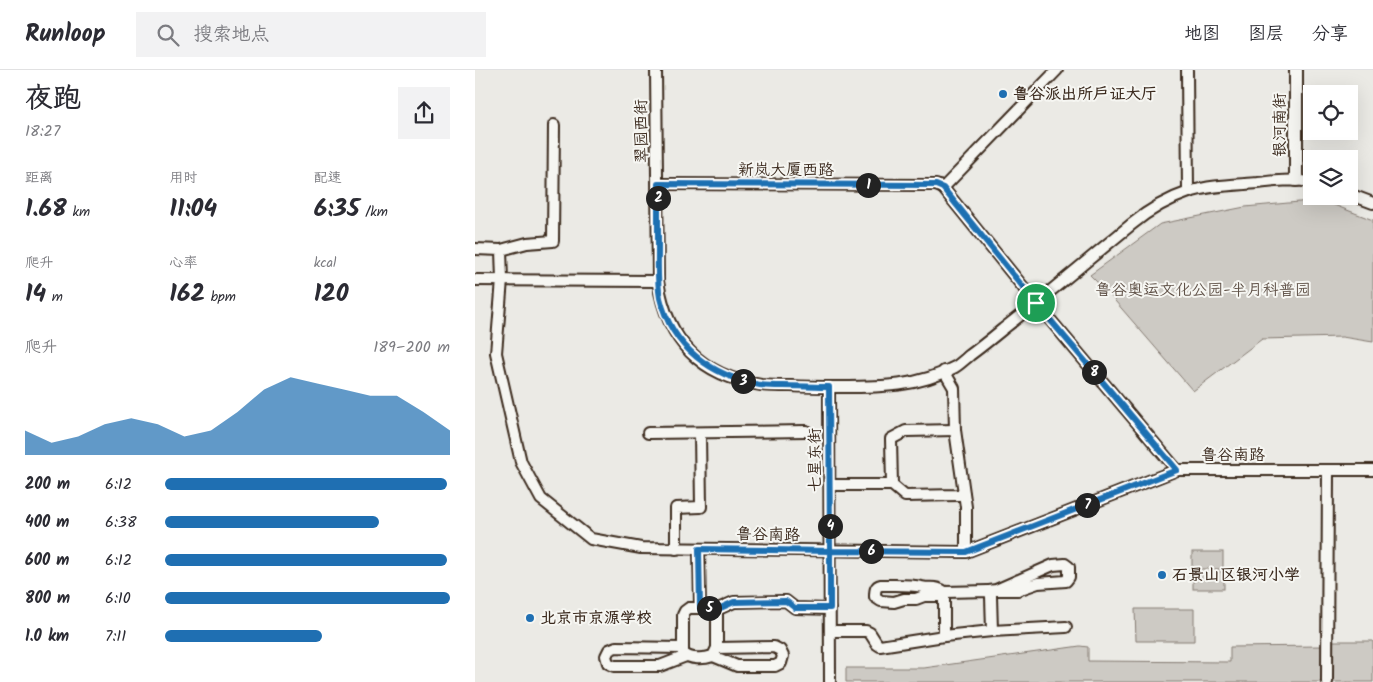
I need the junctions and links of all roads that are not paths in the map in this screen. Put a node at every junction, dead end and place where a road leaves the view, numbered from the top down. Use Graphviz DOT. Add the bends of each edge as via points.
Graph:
graph roads {
  1 [pos="656,70"];
  2 [pos="1057,70"];
  3 [pos="1187,70"];
  4 [pos="1288,70"];
  5 [pos="1296,70"];
  6 [pos="554,125"];
  7 [pos="1292,180"];
  8 [pos="1303,181"];
  9 [pos="658,184"];
  10 [pos="943,188"];
  11 [pos="1189,192"];
  12 [pos="1358,197"];
  13 [pos="1373,203"];
  14 [pos="475,249"];
  15 [pos="501,250"];
  16 [pos="475,280"];
  17 [pos="502,280"];
  18 [pos="658,281"];
  19 [pos="1036,303"];
  20 [pos="944,371"];
  21 [pos="829,387"];
  22 [pos="955,430"];
  23 [pos="806,431"];
  24 [pos="648,433"];
  25 [pos="700,433"];
  26 [pos="1177,470"];
  27 [pos="1328,470"];
  28 [pos="1373,470"];
  29 [pos="830,485"];
  30 [pos="892,485"];
  31 [pos="964,494"];
  32 [pos="676,549"];
  33 [pos="699,549"];
  34 [pos="830,551"];
  35 [pos="966,552"];
  36 [pos="993,591"];
  37 [pos="945,594"];
  38 [pos="700,608"];
  39 [pos="830,608"];
  40 [pos="716,610"];
  41 [pos="1066,627"];
  42 [pos="830,631"];
  43 [pos="992,631"];
  44 [pos="944,636"];
  45 [pos="684,652"];
  46 [pos="715,652"];
  47 [pos="830,682"];
  48 [pos="1327,682"];
  1 -- 9 [label="street, 翠园西街"];
  2 -- 10 [label="street"];
  3 -- 11 [label="street"];
  4 -- 7 [label="main road, 银河南街"];
  5 -- 7 [label="main road, 银河南街"];
  6 -- 15 [label="street" via="553,241"];
  7 -- 8 [label="street"];
  7 -- 11 [label="street"];
  9 -- 10 [label="street, 新岚大厦西路" via="936,185"];
  9 -- 18 [label="street, 翠园西街"];
  10 -- 19 [label="street"];
  11 -- 19 [label="street" via="1147,212"];
  12 -- 13 [label="street"];
  14 -- 15 [label="street"];
  15 -- 17 [label="street, 鲁谷南路"];
  16 -- 17 [label="street"];
  17 -- 18 [label="street"];
  17 -- 32 [label="street, 鲁谷南路" via="495,353 521,462 541,499 591,539 641,548"];
  18 -- 21 [label="street" via="660,299 675,334 700,361 737,380 763,385"];
  19 -- 20 [label="street" via="956,366"];
  19 -- 26 [label="street"];
  20 -- 21 [label="street" via="928,379 902,385"];
  20 -- 22 [label="street" via="954,388"];
  21 -- 29 [label="street, 七星东街"];
  22 -- 30 [label="street" via="906,431 891,438"];
  22 -- 31 [label="street"];
  23 -- 25 [label="street"];
  24 -- 25 [label="street"];
  25 -- 32 [label="street" via="701,507 676,508"];
  26 -- 27 [label="street, 鲁谷南路"];
  26 -- 35 [label="street, 鲁谷南路"];
  27 -- 28 [label="street, 鲁谷南路"];
  27 -- 48 [label="street"];
  29 -- 30 [label="street"];
  29 -- 34 [label="street, 七星东街"];
  30 -- 31 [label="street" via="905,496"];
  31 -- 35 [label="street"];
  32 -- 33 [label="street, 鲁谷南路"];
  33 -- 34 [label="street, 鲁谷南路"];
  33 -- 38 [label="street"];
  34 -- 35 [label="street, 鲁谷南路"];
  34 -- 39 [label="street, 七星东街"];
  36 -- 36 [label="street" via="1053,565 1069,567 1066,582"];
  36 -- 37 [label="street"];
  36 -- 43 [label="street"];
  37 -- 37 [label="street" via="941,589 917,585 881,585 875,588 875,597 881,601"];
  37 -- 44 [label="street"];
  38 -- 40 [label="street"];
  38 -- 45 [label="street" via="689,608 683,615"];
  39 -- 40 [label="street" via="795,608 786,601 734,602"];
  39 -- 42 [label="street, 七星东街"];
  40 -- 46 [label="street"];
  41 -- 43 [label="street"];
  42 -- 44 [label="street" via="866,631 880,646"];
  42 -- 47 [label="street, 七星东街"];
  43 -- 44 [label="street"];
  45 -- 45 [label="street" via="616,647 606,656 608,663 614,666 661,666"];
  45 -- 46 [label="street" via="691,658 708,658"];
  46 -- 46 [label="street" via="774,647 783,656 781,663 775,666 737,666"];
}
